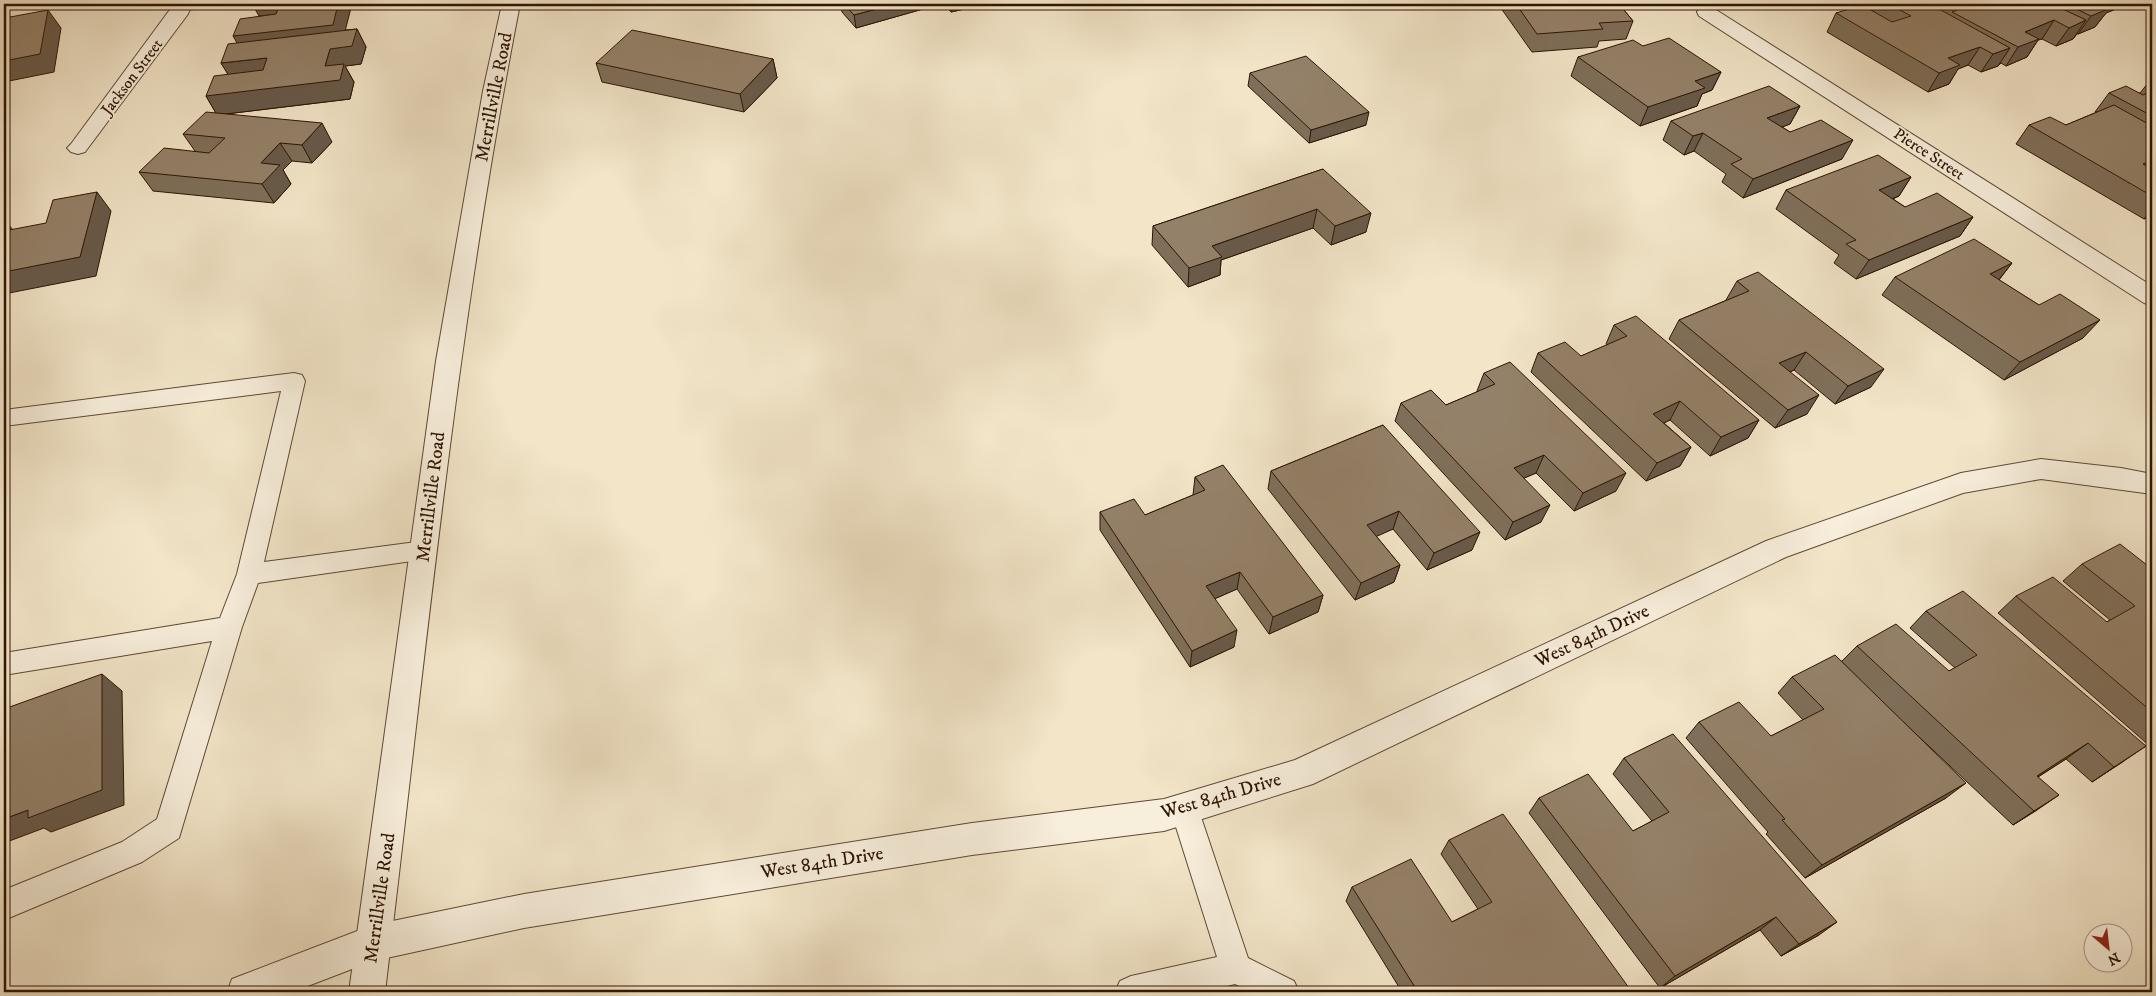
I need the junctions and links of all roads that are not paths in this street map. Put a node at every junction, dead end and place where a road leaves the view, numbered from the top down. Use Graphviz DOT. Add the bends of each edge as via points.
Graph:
graph roads {
  1 [pos="183,4"];
  2 [pos="512,4"];
  3 [pos="1731,4"];
  4 [pos="78,148"];
  5 [pos="2152,296"];
  6 [pos="4,418"];
  7 [pos="2152,484"];
  8 [pos="424,551"];
  9 [pos="249,574"];
  10 [pos="229,627"];
  11 [pos="4,664"];
  12 [pos="1184,808"];
  13 [pos="4,904"];
  14 [pos="372,944"];
  15 [pos="1236,968"];
  16 [pos="245,992"];
  17 [pos="367,992"];
  18 [pos="1131,992"];
  19 [pos="1284,992"];
  1 -- 4 [label="street, Jackson Street"];
  2 -- 8 [label="street, Merrillville Road" via="493,90 448,361"];
  3 -- 5 [label="street, Pierce Street" via="1706,12"];
  6 -- 9 [label="lane" via="294,380"];
  7 -- 12 [label="street, West 84th Drive" via="2040,469 1961,483 1776,549 1301,773"];
  8 -- 9 [label="lane"];
  8 -- 14 [label="street, Merrillville Road" via="390,828"];
  9 -- 10 [label="lane"];
  10 -- 11 [label="lane"];
  10 -- 13 [label="lane" via="169,828 132,852"];
  12 -- 14 [label="street, West 84th Drive" via="1164,815 972,839 534,909"];
  12 -- 15 [label="lane"];
  14 -- 16 [label="street, West 84th Drive"];
  14 -- 17 [label="street, Merrillville Road"];
  15 -- 18 [label="lane"];
  15 -- 19 [label="lane"];
}
